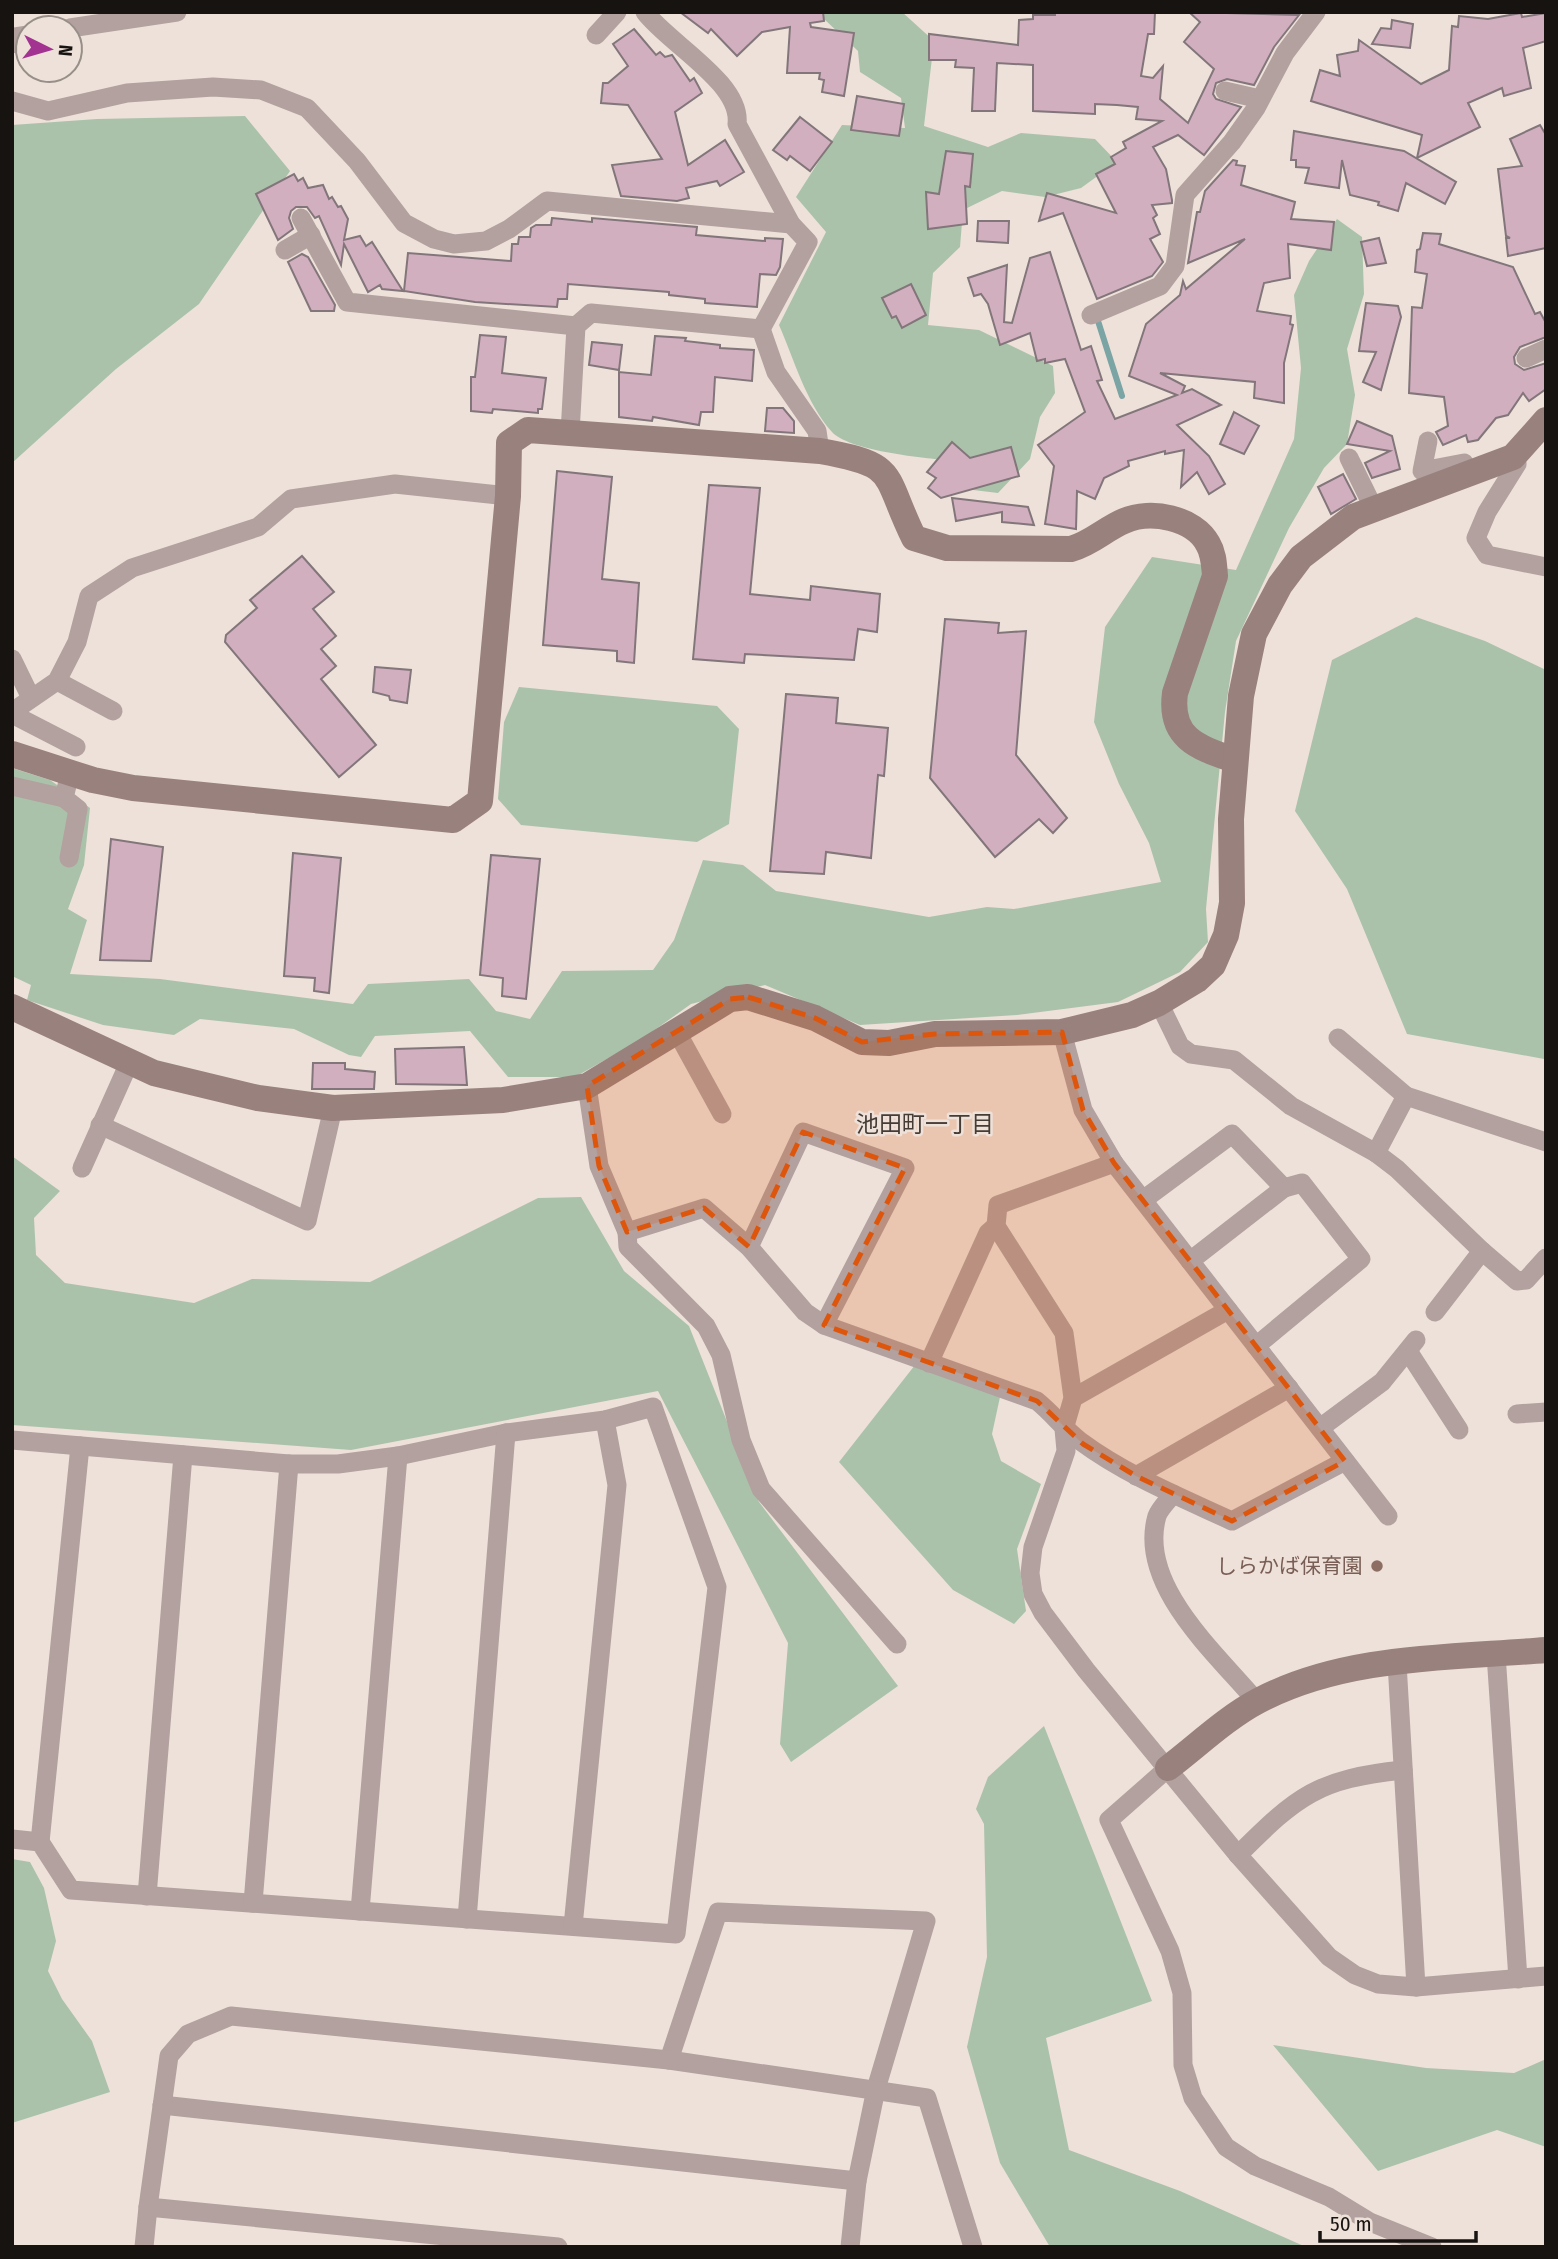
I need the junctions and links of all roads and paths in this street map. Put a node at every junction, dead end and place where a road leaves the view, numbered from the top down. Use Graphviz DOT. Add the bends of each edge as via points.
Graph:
graph roads {
  1 [pos="177,12"];
  2 [pos="617,12"];
  3 [pos="645,12"];
  4 [pos="1316,12"];
  5 [pos="84,27"];
  6 [pos="596,35"];
  7 [pos="1226,91"];
  8 [pos="1259,99"];
  9 [pos="12,101"];
  10 [pos="301,218"];
  11 [pos="791,223"];
  12 [pos="311,236"];
  13 [pos="285,250"];
  14 [pos="1091,316"];
  15 [pos="576,326"];
  16 [pos="761,329"];
  17 [pos="1546,349"];
  18 [pos="1525,358"];
  19 [pos="1546,420"];
  20 [pos="570,433"];
  21 [pos="1428,441"];
  22 [pos="820,450"];
  23 [pos="1513,457"];
  24 [pos="1349,458"];
  25 [pos="1470,473"];
  26 [pos="508,496"];
  27 [pos="1374,509"];
  28 [pos="1546,567"];
  29 [pos="12,659"];
  30 [pos="57,681"];
  31 [pos="31,698"];
  32 [pos="113,711"];
  33 [pos="12,713"];
  34 [pos="76,747"];
  35 [pos="12,754"];
  36 [pos="1234,760"];
  37 [pos="70,773"];
  38 [pos="12,786"];
  39 [pos="65,799"];
  40 [pos="69,858"];
  41 [pos="1159,1003"];
  42 [pos="12,1007"];
  43 [pos="1062,1032"];
  44 [pos="678,1034"];
  45 [pos="1338,1038"];
  46 [pos="130,1063"];
  47 [pos="587,1086"];
  48 [pos="1406,1096"];
  49 [pos="333,1108"];
  50 [pos="722,1114"];
  51 [pos="100,1125"];
  52 [pos="1546,1142"];
  53 [pos="1376,1153"];
  54 [pos="1114,1163"];
  55 [pos="82,1168"];
  56 [pos="1284,1188"];
  57 [pos="1143,1200"];
  58 [pos="996,1226"];
  59 [pos="628,1232"];
  60 [pos="749,1247"];
  61 [pos="1482,1251"];
  62 [pos="1546,1258"];
  63 [pos="1190,1261"];
  64 [pos="1228,1310"];
  65 [pos="1436,1312"];
  66 [pos="824,1325"];
  67 [pos="1256,1346"];
  68 [pos="929,1363"];
  69 [pos="1289,1388"];
  70 [pos="1073,1398"];
  71 [pos="1546,1412"];
  72 [pos="1517,1414"];
  73 [pos="605,1420"];
  74 [pos="1320,1428"];
  75 [pos="1064,1429"];
  76 [pos="1459,1430"];
  77 [pos="506,1433"];
  78 [pos="12,1440"];
  79 [pos="80,1446"];
  80 [pos="183,1455"];
  81 [pos="398,1456"];
  82 [pos="1345,1461"];
  83 [pos="289,1464"];
  84 [pos="1136,1476"];
  85 [pos="1173,1494"];
  86 [pos="1388,1516"];
  87 [pos="897,1644"];
  88 [pos="1546,1650"];
  89 [pos="1496,1654"];
  90 [pos="1397,1663"];
  91 [pos="1257,1702"];
  92 [pos="1168,1768"];
  93 [pos="1403,1770"];
  94 [pos="12,1839"];
  95 [pos="40,1842"];
  96 [pos="1238,1855"];
  97 [pos="148,1896"];
  98 [pos="253,1903"];
  99 [pos="359,1911"];
  100 [pos="467,1919"];
  101 [pos="573,1926"];
  102 [pos="1546,1976"];
  103 [pos="1518,1979"];
  104 [pos="1416,1987"];
  105 [pos="669,2060"];
  106 [pos="876,2089"];
  107 [pos="162,2105"];
  108 [pos="857,2181"];
  109 [pos="148,2207"];
  110 [pos="144,2247"];
  111 [pos="558,2247"];
  112 [pos="850,2247"];
  113 [pos="973,2247"];
  114 [pos="1432,2247"];
  1 -- 5 [label="street"];
  2 -- 6 [label="street"];
  3 -- 11 [label="street" via="720,82 738,113 737,124"];
  4 -- 8 [label="street"];
  7 -- 8 [label="street"];
  8 -- 14 [label="street" via="1233,142 1185,195 1175,266 1160,286"];
  9 -- 11 [label="street" via="48,111 127,93 213,87 261,90 307,108 357,161 404,223 454,244 486,241 547,201"];
  10 -- 12 [label="street"];
  11 -- 16 [label="street" via="808,242"];
  12 -- 13 [label="street"];
  12 -- 15 [label="street" via="347,302"];
  15 -- 16 [label="street" via="591,313"];
  15 -- 20 [label="street"];
  16 -- 22 [label="street" via="775,372 817,431"];
  17 -- 18 [label="street"];
  19 -- 23 [label="street"];
  20 -- 22 [label="street"];
  20 -- 26 [label="street" via="528,430 509,443"];
  21 -- 25 [label="street" via="1422,471 1464,463"];
  22 -- 36 [label="street" via="862,458 886,473 914,538 947,548 1071,549 1090,544 1124,521 1139,517 1160,517 1193,527 1208,543 1215,576 1174,693 1172,711 1176,727 1192,740"];
  23 -- 25 [label="street"];
  23 -- 28 [label="street" via="1517,464 1476,538 1487,555"];
  24 -- 27 [label="street"];
  25 -- 27 [label="street"];
  26 -- 30 [label="street" via="395,484 291,499 258,527 132,568 89,596 77,642"];
  26 -- 37 [label="street" via="480,801 453,820 133,788"];
  27 -- 36 [label="street" via="1353,517 1301,557 1262,615 1249,654"];
  29 -- 31 [label="street"];
  30 -- 31 [label="street"];
  30 -- 32 [label="street"];
  31 -- 33 [label="street"];
  33 -- 34 [label="street"];
  35 -- 37 [label="street"];
  36 -- 41 [label="street" via="1232,903 1226,936 1213,965"];
  37 -- 39 [label="street"];
  38 -- 39 [label="street"];
  39 -- 40 [label="street" via="78,808"];
  41 -- 43 [label="street" via="1132,1015"];
  41 -- 53 [label="street" via="1180,1046 1191,1054 1234,1060 1291,1106"];
  42 -- 46 [label="street"];
  43 -- 44 [label="street" via="936,1034 889,1043 862,1042 816,1017 748,997 716,1006"];
  43 -- 54 [label="street" via="1083,1110"];
  44 -- 47 [label="street"];
  44 -- 50 [label="street"];
  45 -- 48 [label="street"];
  46 -- 49 [label="street" via="209,1088"];
  46 -- 51 [label="street"];
  47 -- 49 [label="street" via="503,1100"];
  47 -- 59 [label="street" via="599,1166"];
  48 -- 52 [label="street"];
  48 -- 53 [label="street"];
  49 -- 51 [label="street" via="307,1221"];
  51 -- 55 [label="street"];
  53 -- 61 [label="street"];
  54 -- 57 [label="street"];
  54 -- 58 [label="street" via="1008,1198 998,1205"];
  56 -- 57 [label="street" via="1232,1134"];
  56 -- 63 [label="street"];
  56 -- 67 [label="street" via="1301,1183 1361,1259"];
  57 -- 63 [label="street"];
  58 -- 68 [label="street" via="988,1233"];
  58 -- 70 [label="street" via="1063,1333"];
  59 -- 60 [label="street" via="704,1208"];
  59 -- 87 [label="street" via="628,1247 706,1325 721,1355 741,1440 761,1489"];
  60 -- 66 [label="street" via="805,1312"];
  60 -- 66 [label="street" via="803,1132 905,1168"];
  61 -- 62 [label="street" via="1517,1280 1526,1280"];
  61 -- 65 [label="street"];
  63 -- 64 [label="street"];
  64 -- 67 [label="street"];
  64 -- 70 [label="street"];
  66 -- 68 [label="street"];
  67 -- 69 [label="street"];
  68 -- 75 [label="street" via="1037,1401 1057,1416"];
  69 -- 74 [label="street"];
  69 -- 84 [label="street"];
  70 -- 75 [label="street"];
  71 -- 72 [label="street"];
  73 -- 77 [label="street"];
  73 -- 101 [label="street" via="617,1485"];
  73 -- 101 [label="street" via="653,1407 717,1587 676,1934"];
  74 -- 76 [label="street" via="1382,1382 1412,1346"];
  74 -- 82 [label="street"];
  75 -- 84 [label="street"];
  75 -- 92 [label="street" via="1066,1451 1033,1548 1033,1594 1086,1670"];
  77 -- 81 [label="street"];
  77 -- 100 [label="street"];
  78 -- 79 [label="street"];
  79 -- 80 [label="street"];
  79 -- 95 [label="street"];
  80 -- 83 [label="street"];
  80 -- 97 [label="street"];
  81 -- 83 [label="street" via="338,1464"];
  81 -- 99 [label="street"];
  82 -- 85 [label="street" via="1232,1521"];
  82 -- 86 [label="street"];
  83 -- 98 [label="street"];
  84 -- 85 [label="street"];
  85 -- 91 [label="street" via="1158,1513 1153,1545 1157,1569 1169,1597"];
  88 -- 89 [label="street"];
  89 -- 90 [label="street"];
  89 -- 103 [label="street"];
  90 -- 91 [label="street" via="1353,1667"];
  90 -- 93 [label="street"];
  91 -- 92 [label="street"];
  92 -- 96 [label="street"];
  92 -- 114 [label="street" via="1109,1820 1170,1951 1182,1993 1183,2065 1193,2098 1226,2147 1255,2166"];
  93 -- 96 [label="street" via="1355,1775 1319,1788 1284,1809"];
  93 -- 104 [label="street"];
  94 -- 95 [label="street"];
  95 -- 97 [label="street" via="71,1890"];
  96 -- 104 [label="street" via="1329,1957 1378,1984"];
  97 -- 98 [label="street"];
  98 -- 99 [label="street"];
  99 -- 100 [label="street"];
  100 -- 101 [label="street"];
  102 -- 103 [label="street"];
  103 -- 104 [label="street"];
  105 -- 106 [label="street"];
  105 -- 106 [label="street" via="718,1912 926,1920"];
  105 -- 107 [label="street" via="230,2016 188,2034 169,2056"];
  106 -- 108 [label="street"];
  106 -- 113 [label="street" via="927,2098"];
  107 -- 108 [label="street"];
  107 -- 109 [label="street"];
  108 -- 112 [label="street"];
  109 -- 110 [label="street"];
  109 -- 111 [label="street"];
}
